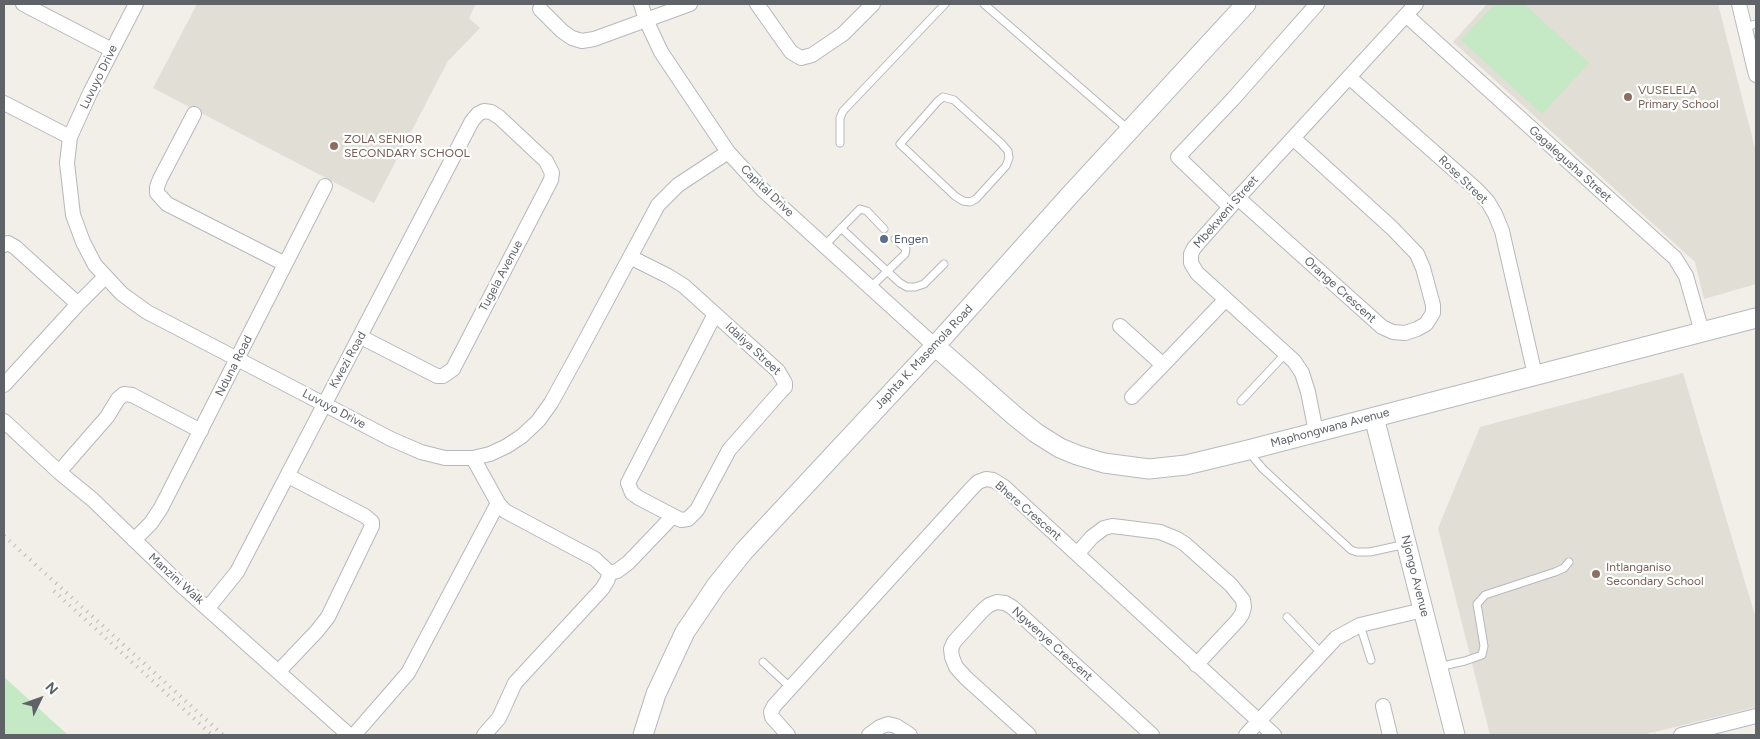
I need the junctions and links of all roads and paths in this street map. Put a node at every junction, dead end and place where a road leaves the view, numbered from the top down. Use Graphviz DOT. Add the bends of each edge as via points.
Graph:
graph roads {
  1 [pos="23,4"];
  2 [pos="136,4"];
  3 [pos="641,4"];
  4 [pos="690,4"];
  5 [pos="757,4"];
  6 [pos="873,4"];
  7 [pos="945,4"];
  8 [pos="984,4"];
  9 [pos="1246,4"];
  10 [pos="1317,4"];
  11 [pos="1739,4"];
  12 [pos="1413,7"];
  13 [pos="540,9"];
  14 [pos="646,20"];
  15 [pos="1750,26"];
  16 [pos="112,50"];
  17 [pos="1756,75"];
  18 [pos="1349,76"];
  19 [pos="4,103"];
  20 [pos="484,111"];
  21 [pos="194,114"];
  22 [pos="1130,130"];
  23 [pos="70,137"];
  24 [pos="1293,138"];
  25 [pos="840,142"];
  26 [pos="900,144"];
  27 [pos="728,152"];
  28 [pos="325,186"];
  29 [pos="1234,202"];
  30 [pos="841,228"];
  31 [pos="884,228"];
  32 [pos="895,239"];
  33 [pos="4,245"];
  34 [pos="824,245"];
  35 [pos="630,257"];
  36 [pos="285,264"];
  37 [pos="944,264"];
  38 [pos="887,271"];
  39 [pos="105,278"];
  40 [pos="871,287"];
  41 [pos="1226,299"];
  42 [pos="78,304"];
  43 [pos="715,314"];
  44 [pos="1756,320"];
  45 [pos="1120,326"];
  46 [pos="1702,332"];
  47 [pos="361,337"];
  48 [pos="935,346"];
  49 [pos="1286,354"];
  50 [pos="238,360"];
  51 [pos="1163,365"];
  52 [pos="1536,375"];
  53 [pos="4,385"];
  54 [pos="1132,397"];
  55 [pos="1241,400"];
  56 [pos="324,404"];
  57 [pos="1374,417"];
  58 [pos="4,421"];
  59 [pos="201,430"];
  60 [pos="1316,432"];
  61 [pos="1248,450"];
  62 [pos="473,458"];
  63 [pos="59,472"];
  64 [pos="288,476"];
  65 [pos="498,503"];
  66 [pos="673,516"];
  67 [pos="134,540"];
  68 [pos="1406,544"];
  69 [pos="1077,554"];
  70 [pos="1569,562"];
  71 [pos="610,573"];
  72 [pos="208,608"];
  73 [pos="1423,610"];
  74 [pos="1287,617"];
  75 [pos="1360,625"];
  76 [pos="1321,653"];
  77 [pos="1371,660"];
  78 [pos="763,662"];
  79 [pos="1196,665"];
  80 [pos="1438,668"];
  81 [pos="279,672"];
  82 [pos="790,687"];
  83 [pos="1383,706"];
  84 [pos="1756,716"];
  85 [pos="1259,721"];
  86 [pos="349,735"];
  87 [pos="354,735"];
  88 [pos="484,735"];
  89 [pos="643,735"];
  90 [pos="788,735"];
  91 [pos="869,735"];
  92 [pos="910,735"];
  93 [pos="1029,735"];
  94 [pos="1152,735"];
  95 [pos="1246,735"];
  96 [pos="1274,735"];
  97 [pos="1390,735"];
  98 [pos="1455,735"];
  99 [pos="1681,735"];
  1 -- 16 [label="street"];
  2 -- 16 [label="street, Luvuyo Drive"];
  3 -- 14 [label="street, Capital Drive"];
  4 -- 14 [label="street"];
  5 -- 6 [label="street" via="791,52 801,58 812,56 843,34"];
  7 -- 25 [label="lane" via="843,111"];
  8 -- 22 [label="lane"];
  9 -- 22 [label="street, Japhta K. Masemola Road"];
  10 -- 29 [label="street, Orange Crescent" via="1178,157"];
  11 -- 15 [label="street"];
  12 -- 18 [label="street, Mbekweni Street"];
  12 -- 46 [label="street, Gagalegusha Street" via="1675,258 1686,276"];
  13 -- 14 [label="street" via="562,31 582,41"];
  14 -- 27 [label="street, Capital Drive" via="661,52"];
  15 -- 17 [label="street"];
  16 -- 23 [label="street, Luvuyo Drive"];
  18 -- 24 [label="street, Mbekweni Street"];
  18 -- 52 [label="street, Rose Street" via="1488,202 1502,231"];
  19 -- 23 [label="street"];
  20 -- 47 [label="street, Kwezi Road" via="472,121"];
  20 -- 47 [label="street, Tugela Avenue" via="499,117 546,161 552,173 453,369 444,376 437,376"];
  21 -- 36 [label="street" via="160,179 158,193 167,204"];
  22 -- 48 [label="street, Japhta K. Masemola Road"];
  23 -- 39 [label="street, Luvuyo Drive" via="67,163 73,215 83,242"];
  24 -- 29 [label="street, Mbekweni Street"];
  24 -- 29 [label="street, Orange Crescent" via="1417,254 1433,305 1433,313 1426,324 1405,332 1382,328"];
  26 -- 26 [label="lane" via="943,97 954,100 1001,143 1009,158 1006,166 970,202 955,196"];
  27 -- 34 [label="street, Capital Drive" via="763,190"];
  27 -- 35 [label="street, Luvuyo Drive" via="668,194 650,216"];
  28 -- 36 [label="street, Nduna Road"];
  29 -- 41 [label="street, Mbekweni Street" via="1191,254 1191,263 1197,272"];
  30 -- 31 [label="lane" via="857,211 864,209"];
  30 -- 34 [label="lane"];
  30 -- 38 [label="lane"];
  32 -- 38 [label="lane" via="906,251"];
  33 -- 42 [label="street" via="8,243 15,247"];
  34 -- 40 [label="street, Capital Drive"];
  35 -- 43 [label="street, Idaliya Street" via="676,280"];
  35 -- 62 [label="street, Luvuyo Drive" via="538,421 506,446"];
  36 -- 50 [label="street, Nduna Road"];
  37 -- 38 [label="lane" via="924,284 915,287 900,283"];
  38 -- 40 [label="lane"];
  39 -- 42 [label="street"];
  39 -- 50 [label="street, Luvuyo Drive" via="147,312"];
  40 -- 48 [label="street, Capital Drive"];
  41 -- 49 [label="street, Mbekweni Street"];
  41 -- 51 [label="street"];
  42 -- 53 [label="street"];
  43 -- 66 [label="street" via="628,483 632,493"];
  43 -- 66 [label="street, Idaliya Street" via="778,372 785,387 729,450 697,510 688,519"];
  44 -- 46 [label="street, Maphongwana Avenue"];
  45 -- 51 [label="street"];
  46 -- 52 [label="street, Maphongwana Avenue"];
  47 -- 56 [label="street, Kwezi Road"];
  48 -- 61 [label="street, Maphongwana Avenue" via="1036,433 1077,455 1104,463 1149,469 1186,465"];
  48 -- 89 [label="street, Japhta K. Masemola Road" via="744,551 716,586 675,652 656,694"];
  49 -- 55 [label="lane"];
  49 -- 60 [label="street, Mbekweni Street" via="1302,373"];
  50 -- 56 [label="street, Luvuyo Drive"];
  50 -- 59 [label="street, Nduna Road"];
  51 -- 54 [label="street"];
  52 -- 57 [label="street, Maphongwana Avenue"];
  56 -- 62 [label="street, Luvuyo Drive" via="421,452 445,458"];
  56 -- 64 [label="street, Kwezi Road"];
  57 -- 60 [label="street, Maphongwana Avenue"];
  57 -- 68 [label="street, Njongo Avenue"];
  58 -- 63 [label="street, Manzini Walk"];
  59 -- 63 [label="street" via="124,394"];
  59 -- 67 [label="street, Nduna Road" via="161,508"];
  60 -- 61 [label="street, Maphongwana Avenue"];
  61 -- 68 [label="lane" via="1263,469 1351,550 1370,552"];
  62 -- 65 [label="street"];
  63 -- 67 [label="street, Manzini Walk"];
  64 -- 72 [label="street, Kwezi Road" via="237,572"];
  64 -- 81 [label="street" via="365,516 372,526 328,616"];
  65 -- 71 [label="street" via="514,516 595,559"];
  65 -- 87 [label="street" via="408,673"];
  66 -- 71 [label="street" via="628,564"];
  67 -- 72 [label="street, Manzini Walk"];
  68 -- 73 [label="street, Njongo Avenue"];
  69 -- 79 [label="street, Bhere Crescent"];
  69 -- 79 [label="street" via="1104,528 1112,526 1160,532 1185,544 1231,585 1242,600 1242,614"];
  69 -- 82 [label="street, Bhere Crescent" via="994,480 978,482"];
  70 -- 80 [label="lane" via="1555,572 1484,595 1477,604 1484,646 1482,655"];
  71 -- 88 [label="street" via="602,589 515,683 499,718"];
  72 -- 81 [label="street, Manzini Walk"];
  73 -- 75 [label="street"];
  73 -- 80 [label="street, Njongo Avenue"];
  74 -- 76 [label="lane"];
  75 -- 76 [label="street" via="1336,638"];
  75 -- 77 [label="lane"];
  76 -- 85 [label="street"];
  78 -- 82 [label="lane"];
  79 -- 85 [label="street, Bhere Crescent"];
  80 -- 98 [label="street, Njongo Avenue"];
  81 -- 86 [label="street, Manzini Walk"];
  82 -- 90 [label="street, Bhere Crescent" via="771,712 776,723"];
  83 -- 97 [label="street"];
  84 -- 99 [label="street"];
  85 -- 95 [label="street"];
  85 -- 96 [label="street, Bhere Crescent"];
  91 -- 92 [label="street" via="888,724"];
  93 -- 94 [label="street, Ngwenye Crescent" via="966,678 952,657 954,642 982,611 997,602 1012,607"];
}
